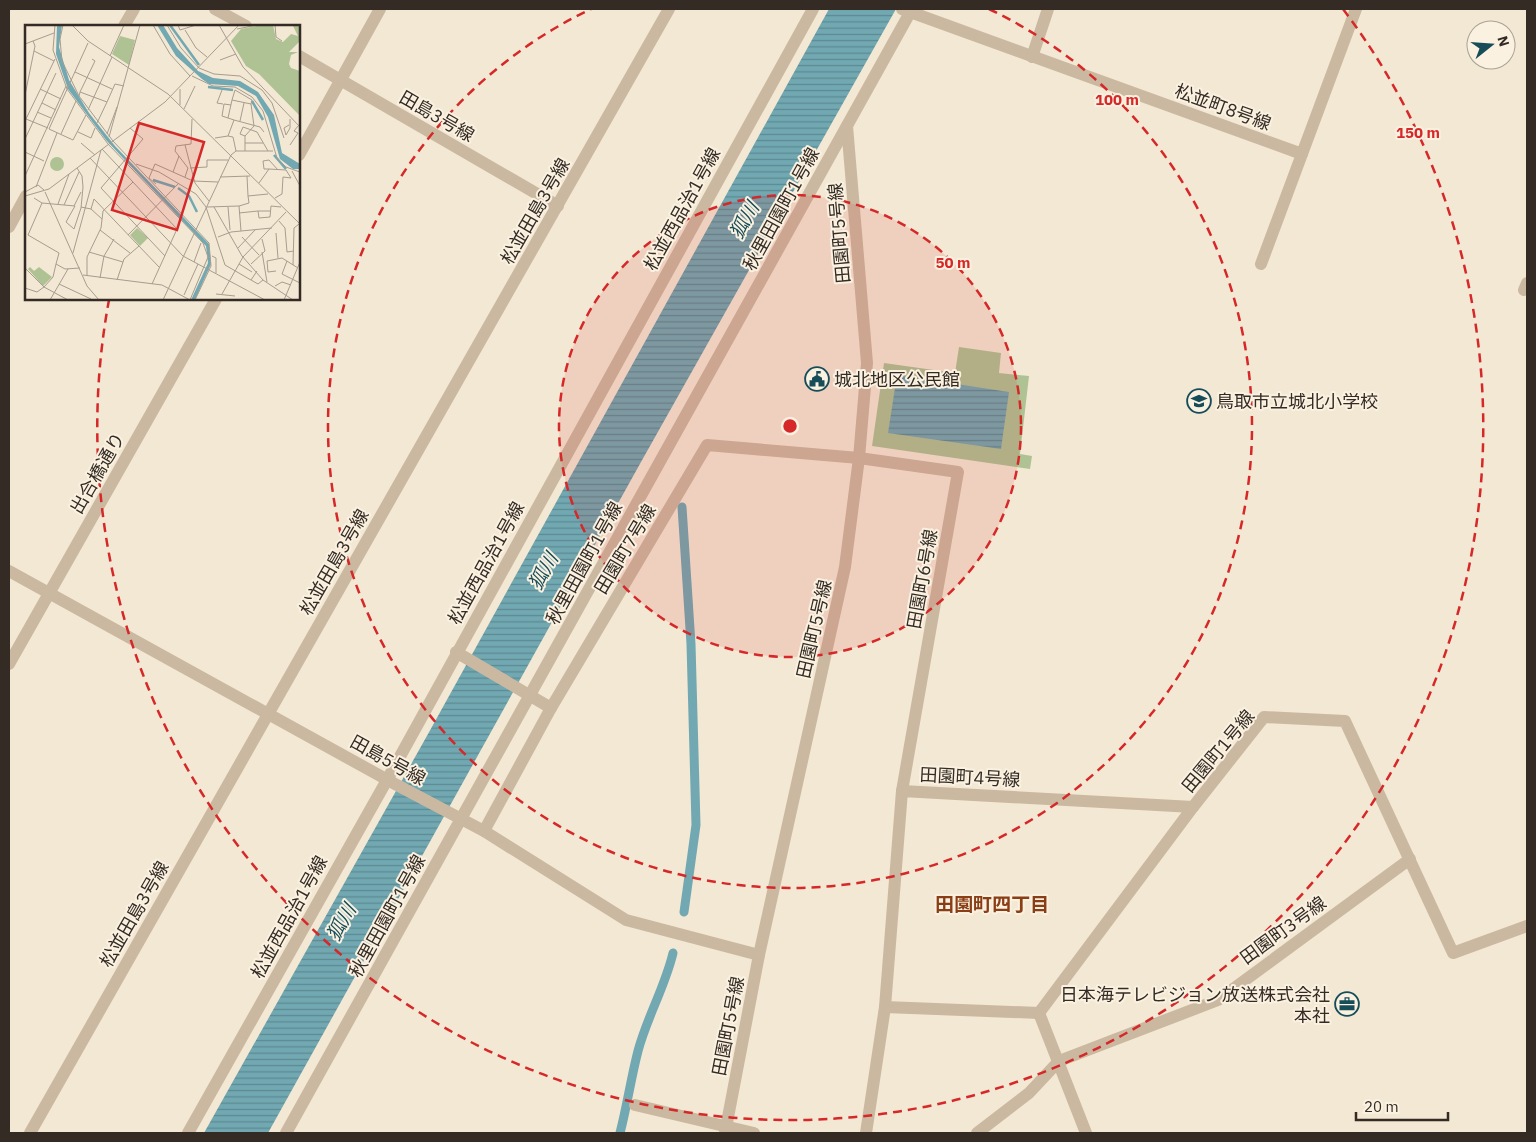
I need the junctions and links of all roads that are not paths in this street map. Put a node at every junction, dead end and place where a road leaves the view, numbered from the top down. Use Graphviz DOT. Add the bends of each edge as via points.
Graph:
graph roads {
  1 [pos="134,9"];
  2 [pos="216,9"];
  3 [pos="380,9"];
  4 [pos="669,9"];
  5 [pos="813,9"];
  6 [pos="1048,9"];
  7 [pos="1356,9"];
  8 [pos="907,10"];
  9 [pos="125,25"];
  10 [pos="244,25"];
  11 [pos="300,57"];
  12 [pos="1032,57"];
  13 [pos="342,80"];
  14 [pos="847,126"];
  15 [pos="300,153"];
  16 [pos="1302,154"];
  17 [pos="25,198"];
  18 [pos="558,206"];
  19 [pos="9,227"];
  20 [pos="1261,264"];
  21 [pos="215,300"];
  22 [pos="859,458"];
  23 [pos="9,571"];
  24 [pos="48,594"];
  25 [pos="456,652"];
  26 [pos="9,664"];
  27 [pos="525,692"];
  28 [pos="551,708"];
  29 [pos="268,714"];
  30 [pos="391,782"];
  31 [pos="902,791"];
  32 [pos="1193,807"];
  33 [pos="458,817"];
  34 [pos="484,831"];
  35 [pos="1410,859"];
  36 [pos="1527,926"];
  37 [pos="759,955"];
  38 [pos="885,1007"];
  39 [pos="1039,1012"];
  40 [pos="1059,1061"];
  41 [pos="636,1105"];
  42 [pos="726,1130"];
  43 [pos="30,1133"];
  44 [pos="188,1133"];
  45 [pos="286,1133"];
  46 [pos="754,1133"];
  47 [pos="866,1133"];
  48 [pos="977,1133"];
  49 [pos="1086,1133"];
  1 -- 9 [label="street"];
  2 -- 10 [label="street"];
  3 -- 13 [label="street"];
  4 -- 18 [label="street, 松並田島3号線"];
  5 -- 25 [label="street, 松並西品治1号線"];
  6 -- 12 [label="street"];
  7 -- 16 [label="street"];
  8 -- 12 [label="street, 松並町8号線"];
  8 -- 14 [label="street, 秋里田園町1号線"];
  11 -- 13 [label="street, 田島3号線"];
  12 -- 16 [label="street, 松並町8号線"];
  13 -- 15 [label="street"];
  13 -- 18 [label="street, 田島3号線"];
  14 -- 22 [label="street, 田園町5号線" via="867,363"];
  14 -- 27 [label="street, 秋里田園町1号線"];
  16 -- 20 [label="street"];
  17 -- 19 [label="street"];
  18 -- 29 [label="street, 松並田島3号線"];
  21 -- 24 [label="street, 出合橋通り"];
  22 -- 28 [label="street, 田園町7号線" via="707,444"];
  22 -- 31 [label="street, 田園町6号線" via="958,472"];
  22 -- 37 [label="street, 田園町5号線" via="845,567"];
  23 -- 24 [label="street, 田島5号線"];
  24 -- 26 [label="street, 出合橋通り"];
  24 -- 29 [label="street, 田島5号線"];
  25 -- 27 [label="street"];
  25 -- 30 [label="street, 松並西品治1号線"];
  27 -- 28 [label="street"];
  27 -- 33 [label="street, 秋里田園町1号線"];
  28 -- 34 [label="street"];
  29 -- 30 [label="street, 田島5号線"];
  29 -- 43 [label="street, 松並田島3号線"];
  30 -- 33 [label="street, 田島5号線"];
  30 -- 44 [label="street, 松並西品治1号線"];
  31 -- 32 [label="street, 田園町4号線"];
  31 -- 38 [label="street, 田園町4号線"];
  32 -- 35 [label="street, 田園町1号線" via="1264,717 1345,721"];
  32 -- 39 [label="street, 田園町1号線"];
  33 -- 34 [label="street, 田島5号線"];
  33 -- 45 [label="street, 秋里田園町1号線"];
  34 -- 37 [label="street, 田島5号線" via="626,920"];
  35 -- 36 [label="street, 田園町1号線" via="1453,953"];
  35 -- 40 [label="street, 田園町3号線" via="1218,1000"];
  37 -- 42 [label="street, 田園町5号線"];
  38 -- 39 [label="street"];
  38 -- 47 [label="street, 田園町4号線"];
  39 -- 40 [label="street"];
  40 -- 48 [label="street" via="1029,1093"];
  40 -- 49 [label="street"];
  41 -- 42 [label="street"];
  42 -- 46 [label="street"];
}
